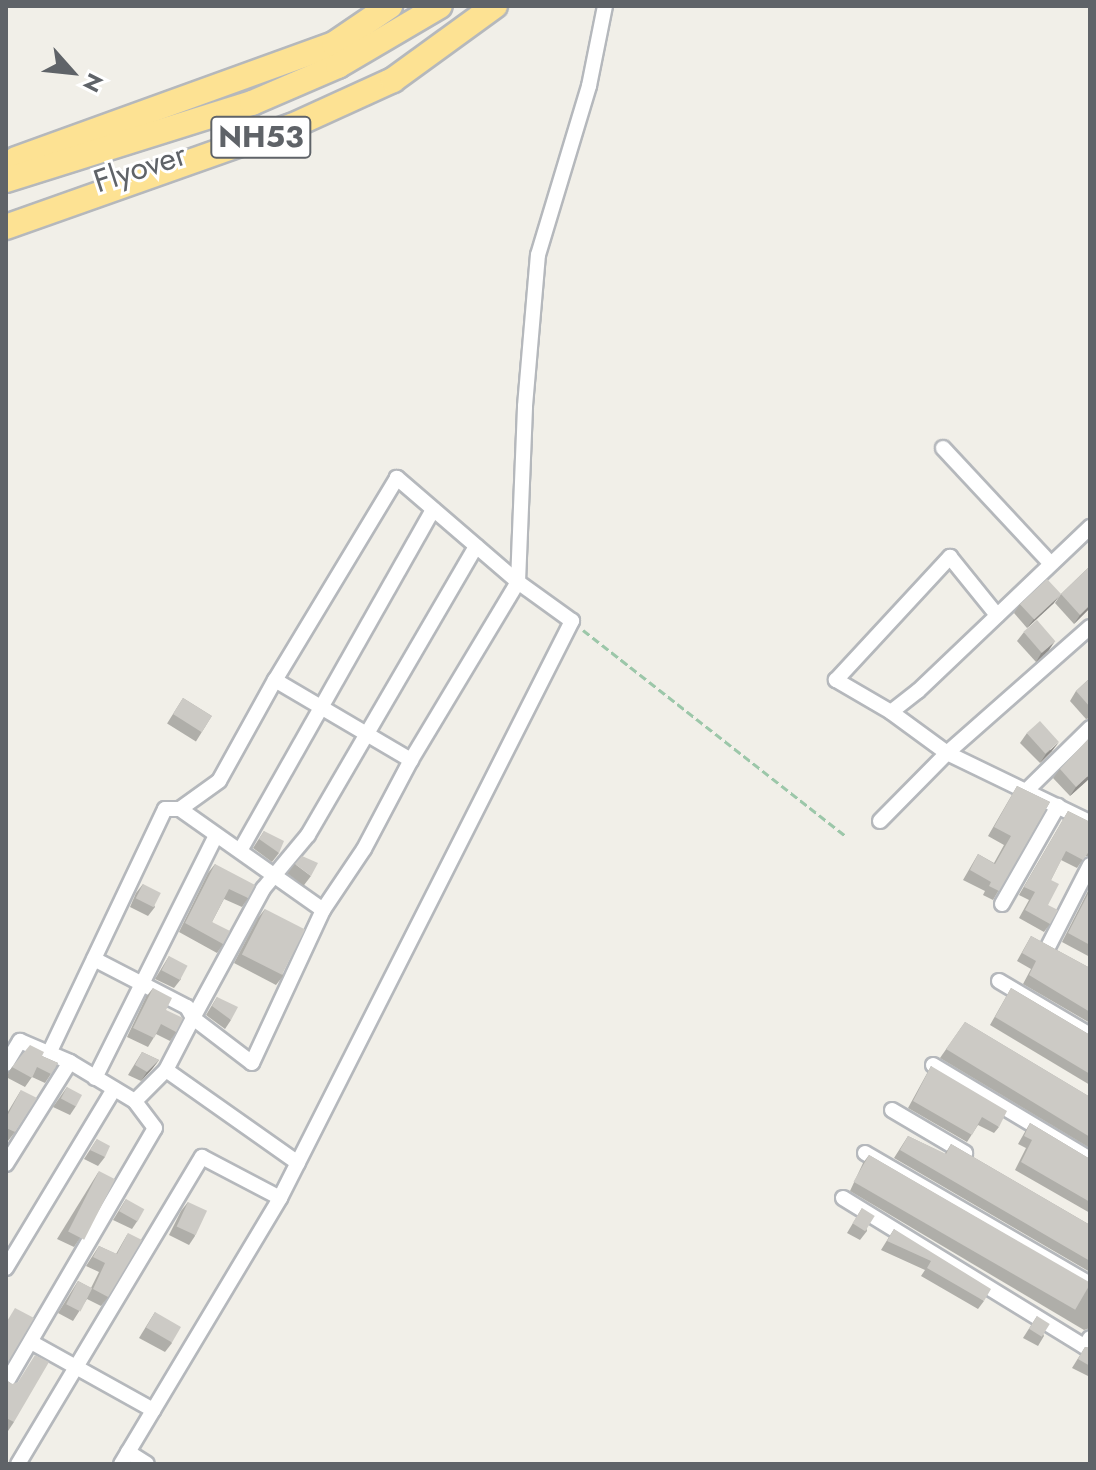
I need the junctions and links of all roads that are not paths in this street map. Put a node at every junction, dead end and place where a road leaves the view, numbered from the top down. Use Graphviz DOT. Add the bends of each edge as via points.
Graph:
graph roads {
  1 [pos="390,6"];
  2 [pos="440,6"];
  3 [pos="482,6"];
  4 [pos="495,6"];
  5 [pos="605,6"];
  6 [pos="6,163"];
  7 [pos="6,180"];
  8 [pos="6,212"];
  9 [pos="6,227"];
  10 [pos="943,448"];
  11 [pos="433,509"];
  12 [pos="1090,527"];
  13 [pos="476,546"];
  14 [pos="1051,564"];
  15 [pos="518,582"];
  16 [pos="997,615"];
  17 [pos="1090,627"];
  18 [pos="275,680"];
  19 [pos="320,706"];
  20 [pos="891,712"];
  21 [pos="1090,728"];
  22 [pos="367,732"];
  23 [pos="947,753"];
  24 [pos="411,760"];
  25 [pos="1026,791"];
  26 [pos="1058,806"];
  27 [pos="180,809"];
  28 [pos="880,821"];
  29 [pos="1090,822"];
  30 [pos="215,837"];
  31 [pos="241,849"];
  32 [pos="1090,865"];
  33 [pos="274,874"];
  34 [pos="1002,904"];
  35 [pos="323,910"];
  36 [pos="1049,947"];
  37 [pos="94,959"];
  38 [pos="999,981"];
  39 [pos="141,982"];
  40 [pos="193,1018"];
  41 [pos="1090,1035"];
  42 [pos="49,1053"];
  43 [pos="70,1062"];
  44 [pos="6,1064"];
  45 [pos="933,1065"];
  46 [pos="166,1070"];
  47 [pos="95,1078"];
  48 [pos="114,1089"];
  49 [pos="135,1101"];
  50 [pos="892,1110"];
  51 [pos="865,1153"];
  52 [pos="1090,1159"];
  53 [pos="298,1163"];
  54 [pos="6,1164"];
  55 [pos="984,1164"];
  56 [pos="280,1198"];
  57 [pos="843,1198"];
  58 [pos="7,1266"];
  59 [pos="1090,1284"];
  60 [pos="1090,1338"];
  61 [pos="31,1342"];
  62 [pos="76,1369"];
  63 [pos="6,1383"];
  64 [pos="153,1410"];
  65 [pos="125,1458"];
  66 [pos="18,1464"];
  67 [pos="147,1464"];
  1 -- 6 [label="highway, NH53" via="334,44"];
  2 -- 7 [label="highway, Flyover / NH53" via="338,66 252,103"];
  3 -- 8 [label="highway, Flyover / NH53" via="452,32 351,91 260,128"];
  4 -- 9 [label="highway, NH53" via="393,80 292,126"];
  5 -- 15 [label="street" via="589,86 538,255"];
  10 -- 14 [label="street"];
  11 -- 13 [label="street"];
  11 -- 18 [label="street" via="397,478"];
  11 -- 19 [label="street"];
  12 -- 14 [label="street"];
  13 -- 15 [label="street"];
  13 -- 22 [label="street"];
  14 -- 16 [label="street"];
  15 -- 24 [label="street"];
  15 -- 53 [label="street" via="572,621"];
  16 -- 20 [label="street"];
  16 -- 20 [label="street" via="950,557 836,680"];
  17 -- 23 [label="street"];
  18 -- 19 [label="street"];
  18 -- 27 [label="street" via="219,781"];
  19 -- 22 [label="street"];
  19 -- 31 [label="street"];
  20 -- 23 [label="street"];
  21 -- 25 [label="street"];
  22 -- 24 [label="street"];
  22 -- 33 [label="street" via="308,835"];
  23 -- 25 [label="street"];
  23 -- 28 [label="street"];
  24 -- 35 [label="street" via="364,849"];
  25 -- 26 [label="street"];
  26 -- 29 [label="street"];
  26 -- 34 [label="street"];
  27 -- 30 [label="street"];
  27 -- 37 [label="street" via="165,809"];
  30 -- 31 [label="street"];
  30 -- 39 [label="street"];
  31 -- 33 [label="street"];
  32 -- 36 [label="street"];
  33 -- 35 [label="street"];
  33 -- 40 [label="street"];
  35 -- 40 [label="street" via="252,1063"];
  37 -- 39 [label="street"];
  37 -- 42 [label="street"];
  38 -- 41 [label="street"];
  39 -- 40 [label="street" via="187,1007"];
  39 -- 47 [label="street"];
  40 -- 46 [label="street"];
  42 -- 43 [label="street"];
  42 -- 44 [label="street" via="20,1041"];
  43 -- 47 [label="street"];
  43 -- 54 [label="street"];
  45 -- 52 [label="street"];
  46 -- 49 [label="street"];
  46 -- 53 [label="street"];
  47 -- 48 [label="street"];
  48 -- 49 [label="street"];
  48 -- 58 [label="street"];
  49 -- 61 [label="street" via="155,1128"];
  50 -- 55 [label="street"];
  51 -- 59 [label="street"];
  53 -- 56 [label="street"];
  56 -- 62 [label="street" via="202,1157"];
  56 -- 64 [label="street"];
  57 -- 60 [label="street" via="1085,1347"];
  61 -- 62 [label="street"];
  61 -- 63 [label="street"];
  62 -- 64 [label="street"];
  62 -- 66 [label="street"];
  64 -- 65 [label="street"];
  65 -- 67 [label="street"];
}
